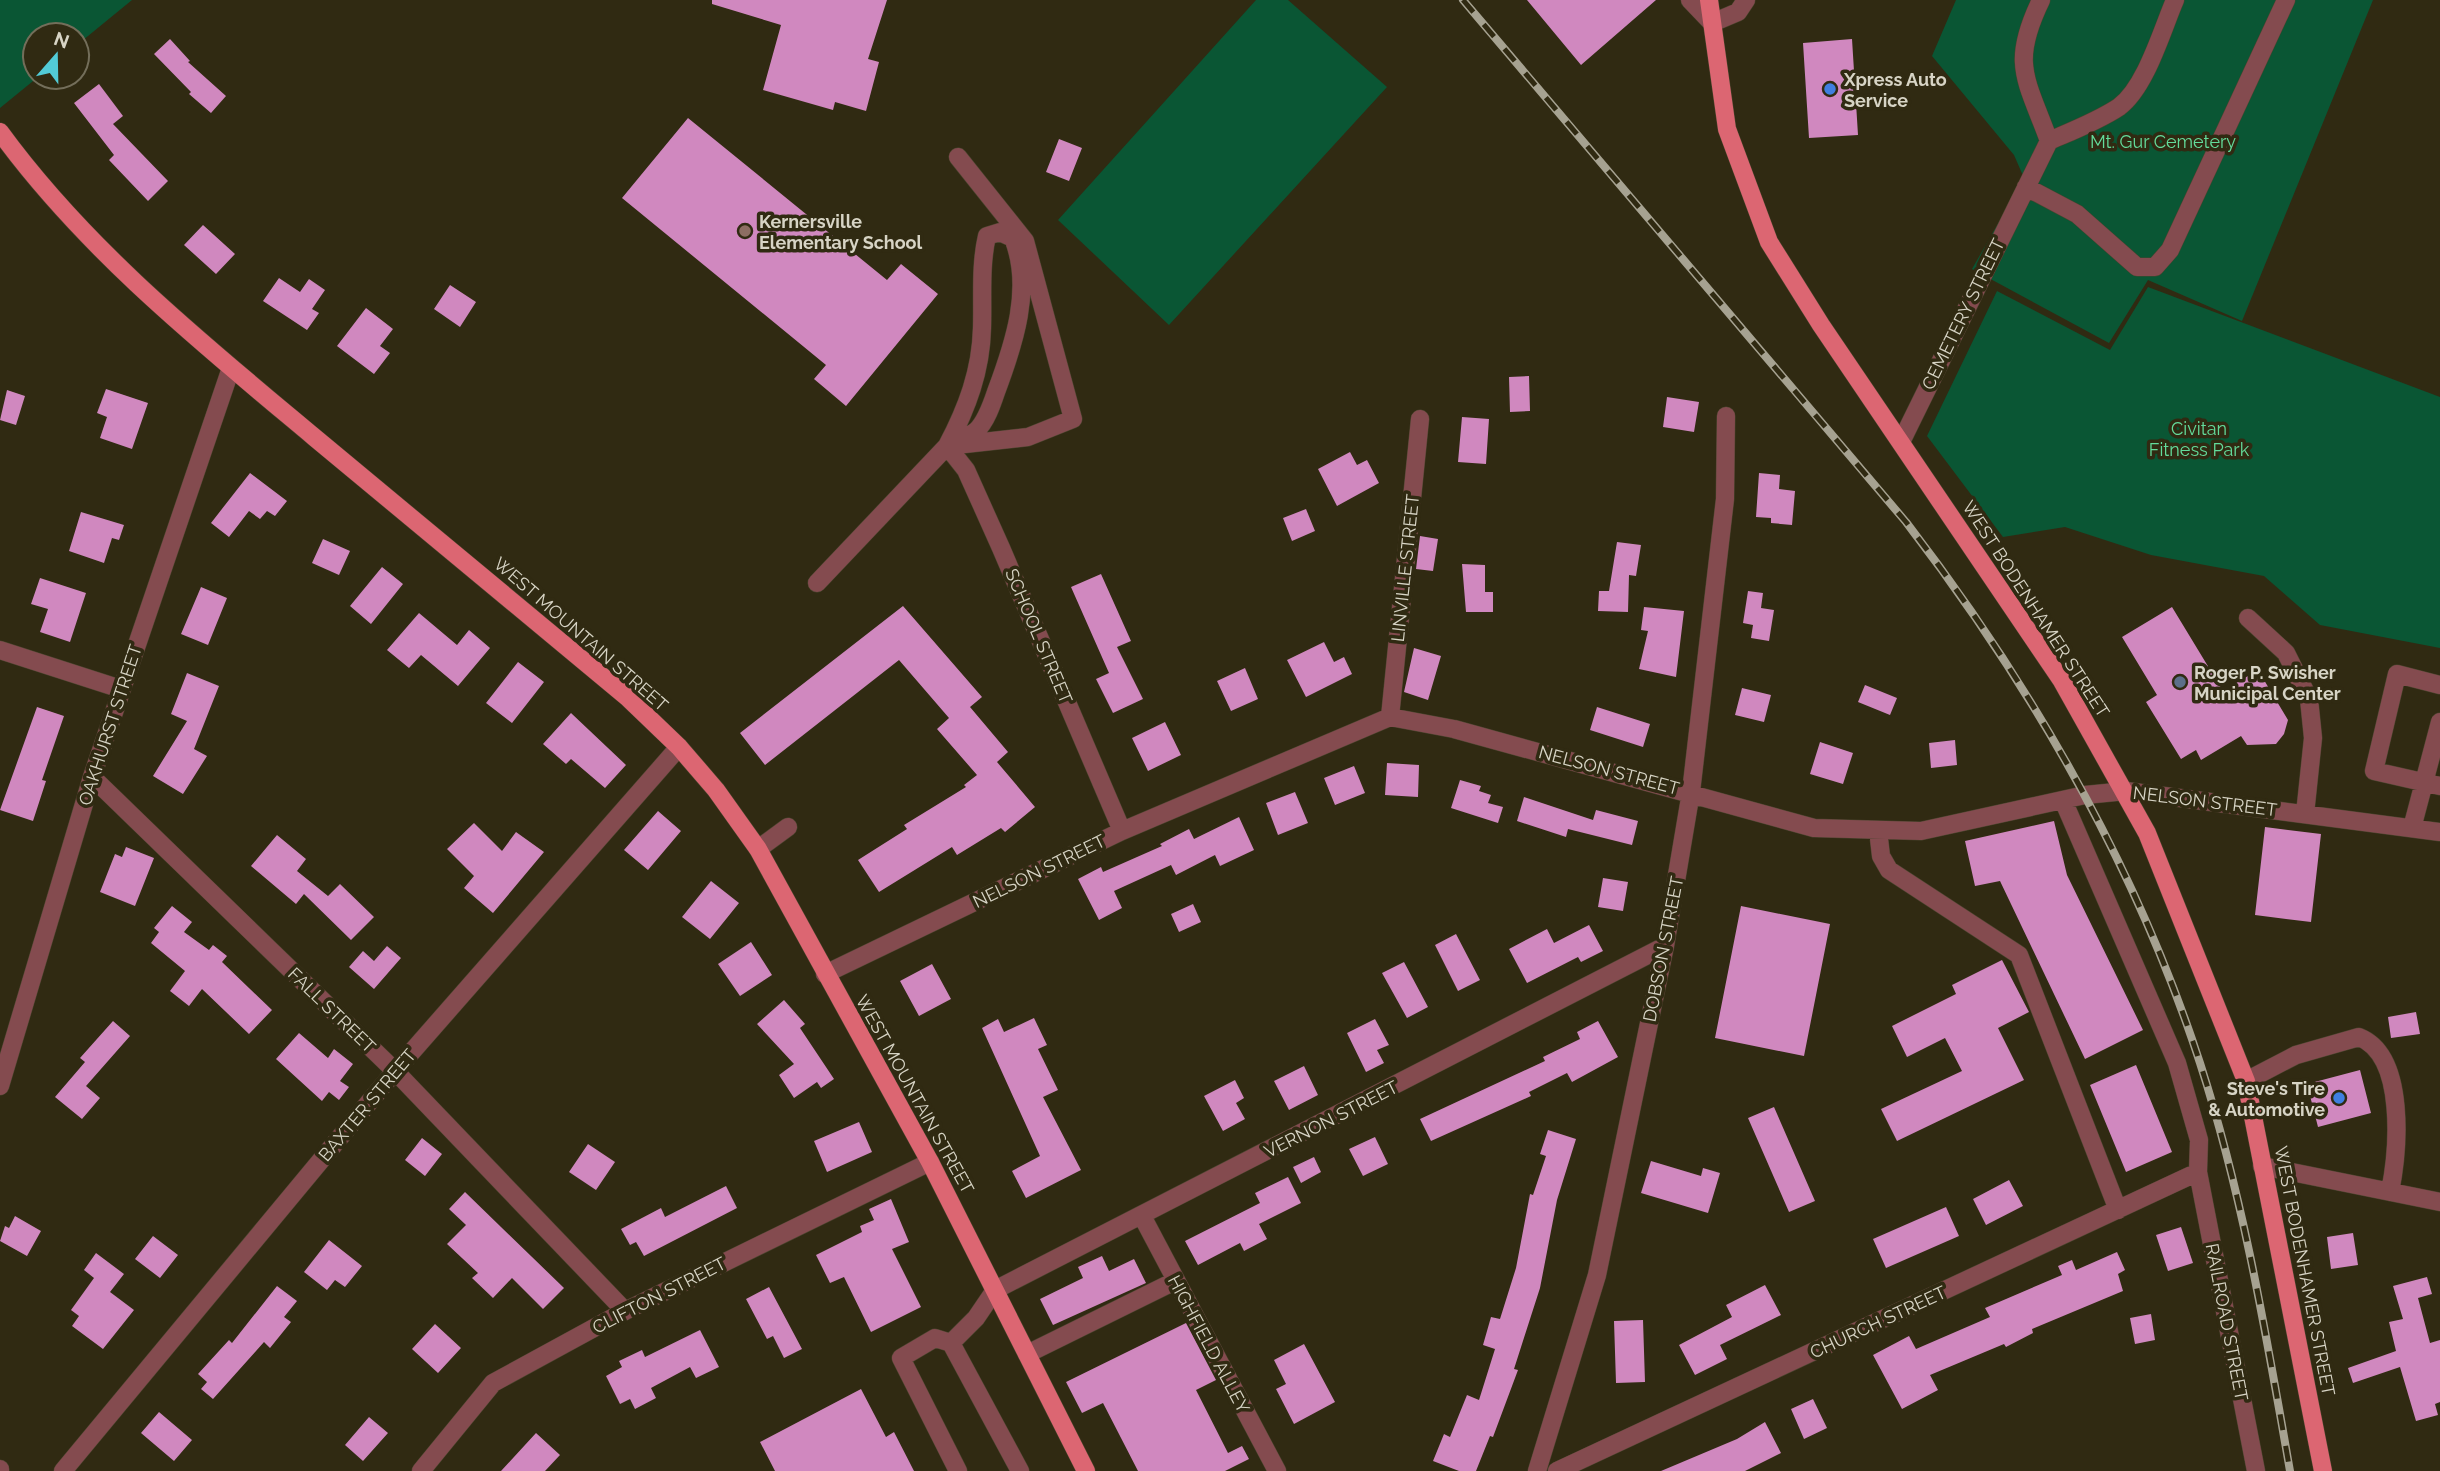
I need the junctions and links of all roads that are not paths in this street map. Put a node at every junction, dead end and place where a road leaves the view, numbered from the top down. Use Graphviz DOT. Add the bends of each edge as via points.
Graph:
graph roads {
  1 [pos="1690,0"];
  2 [pos="1709,0"];
  3 [pos="1746,0"];
  4 [pos="2041,0"];
  5 [pos="2175,0"];
  6 [pos="2286,0"];
  7 [pos="1712,23"];
  8 [pos="0,132"];
  9 [pos="2049,141"];
  10 [pos="958,157"];
  11 [pos="2025,187"];
  12 [pos="231,368"];
  13 [pos="1726,416"];
  14 [pos="1420,419"];
  15 [pos="1901,442"];
  16 [pos="947,446"];
  17 [pos="817,583"];
  18 [pos="2248,618"];
  19 [pos="0,650"];
  20 [pos="2440,685"];
  21 [pos="121,689"];
  22 [pos="1390,717"];
  23 [pos="2440,722"];
  24 [pos="679,747"];
  25 [pos="92,777"];
  26 [pos="2432,784"];
  27 [pos="2126,791"];
  28 [pos="1691,792"];
  29 [pos="2063,800"];
  30 [pos="2305,814"];
  31 [pos="789,827"];
  32 [pos="2413,828"];
  33 [pos="1878,830"];
  34 [pos="1122,831"];
  35 [pos="2440,832"];
  36 [pos="758,849"];
  37 [pos="1665,946"];
  38 [pos="825,974"];
  39 [pos="394,1071"];
  40 [pos="2246,1081"];
  41 [pos="0,1086"];
  42 [pos="930,1162"];
  43 [pos="2262,1166"];
  44 [pos="2198,1172"];
  45 [pos="2390,1192"];
  46 [pos="2440,1202"];
  47 [pos="2118,1210"];
  48 [pos="1142,1216"];
  49 [pos="1175,1281"];
  50 [pos="995,1290"];
  51 [pos="625,1311"];
  52 [pos="951,1343"];
  53 [pos="1027,1354"];
  54 [pos="63,1471"];
  55 [pos="421,1471"];
  56 [pos="958,1471"];
  57 [pos="1020,1471"];
  58 [pos="1086,1471"];
  59 [pos="1277,1471"];
  60 [pos="1536,1471"];
  61 [pos="1557,1471"];
  62 [pos="2256,1471"];
  63 [pos="2323,1471"];
  1 -- 7 [label="street"];
  2 -- 7 [label="main road, WEST BODENHAMER STREET"];
  3 -- 7 [label="street" via="1738,12"];
  4 -- 9 [label="street" via="2026,31 2022,53 2025,75"];
  5 -- 9 [label="street" via="2152,56 2120,106"];
  6 -- 11 [label="street" via="2170,250 2155,267 2137,267 2077,214"];
  7 -- 15 [label="main road, WEST BODENHAMER STREET" via="1727,129 1769,242"];
  8 -- 12 [label="main road, WEST MOUNTAIN STREET" via="81,229"];
  9 -- 11 [label="street, CEMETERY STREET"];
  10 -- 16 [label="street" via="1025,241 1073,419 1028,437"];
  11 -- 15 [label="street, CEMETERY STREET"];
  12 -- 21 [label="street, OAKHURST STREET"];
  12 -- 24 [label="main road, WEST MOUNTAIN STREET" via="627,697"];
  13 -- 28 [label="street, DOBSON STREET" via="1725,499"];
  14 -- 22 [label="street, LINVILLE STREET"];
  15 -- 27 [label="main road, WEST BODENHAMER STREET" via="2062,681"];
  16 -- 16 [label="street" via="977,430 1013,346 1022,293 1020,255 1013,238 1000,232 987,236 982,256 979,364 965,412"];
  16 -- 17 [label="street"];
  16 -- 34 [label="street, SCHOOL STREET" via="966,470"];
  18 -- 30 [label="street" via="2286,653 2309,699 2313,738"];
  19 -- 21 [label="street"];
  20 -- 26 [label="street" via="2397,674 2374,771"];
  21 -- 25 [label="street, OAKHURST STREET"];
  22 -- 28 [label="street, NELSON STREET" via="1454,729"];
  22 -- 34 [label="street, NELSON STREET"];
  23 -- 26 [label="street"];
  24 -- 36 [label="main road, WEST MOUNTAIN STREET"];
  24 -- 39 [label="street, BAXTER STREET"];
  25 -- 39 [label="street, FALL STREET"];
  25 -- 41 [label="street, OAKHURST STREET"];
  26 -- 32 [label="street"];
  27 -- 29 [label="street, NELSON STREET"];
  27 -- 30 [label="street, NELSON STREET"];
  27 -- 40 [label="main road, WEST BODENHAMER STREET"];
  28 -- 33 [label="street, NELSON STREET" via="1814,828"];
  28 -- 37 [label="street, DOBSON STREET"];
  29 -- 33 [label="street, NELSON STREET" via="1921,831"];
  29 -- 44 [label="street, RAILROAD STREET" via="2176,1063 2199,1140"];
  30 -- 32 [label="street, NELSON STREET"];
  31 -- 36 [label="street"];
  32 -- 35 [label="street, NELSON STREET"];
  33 -- 47 [label="street" via="1881,856 1889,870 2019,955"];
  34 -- 38 [label="street, NELSON STREET"];
  36 -- 38 [label="main road, WEST MOUNTAIN STREET"];
  37 -- 48 [label="street, VERNON STREET"];
  37 -- 60 [label="street, DOBSON STREET" via="1597,1275"];
  38 -- 42 [label="main road, WEST MOUNTAIN STREET"];
  39 -- 51 [label="street, FALL STREET"];
  39 -- 54 [label="street, BAXTER STREET"];
  40 -- 43 [label="main road, WEST BODENHAMER STREET"];
  40 -- 45 [label="street" via="2297,1055 2360,1037 2369,1041 2391,1081 2398,1127"];
  42 -- 50 [label="main road, WEST MOUNTAIN STREET"];
  42 -- 51 [label="street, CLIFTON STREET"];
  43 -- 45 [label="street"];
  43 -- 63 [label="main road, WEST BODENHAMER STREET"];
  44 -- 47 [label="street, CHURCH STREET"];
  44 -- 62 [label="street, RAILROAD STREET"];
  45 -- 46 [label="street"];
  47 -- 61 [label="street, CHURCH STREET"];
  48 -- 49 [label="street, HIGHFIELD ALLEY"];
  48 -- 50 [label="street, VERNON STREET"];
  49 -- 53 [label="street"];
  49 -- 59 [label="street, HIGHFIELD ALLEY"];
  50 -- 52 [label="street"];
  50 -- 53 [label="main road, WEST MOUNTAIN STREET"];
  51 -- 55 [label="street, CLIFTON STREET" via="493,1383"];
  52 -- 56 [label="street" via="936,1338 901,1358"];
  52 -- 57 [label="street"];
  53 -- 58 [label="main road, WEST MOUNTAIN STREET"];
}
